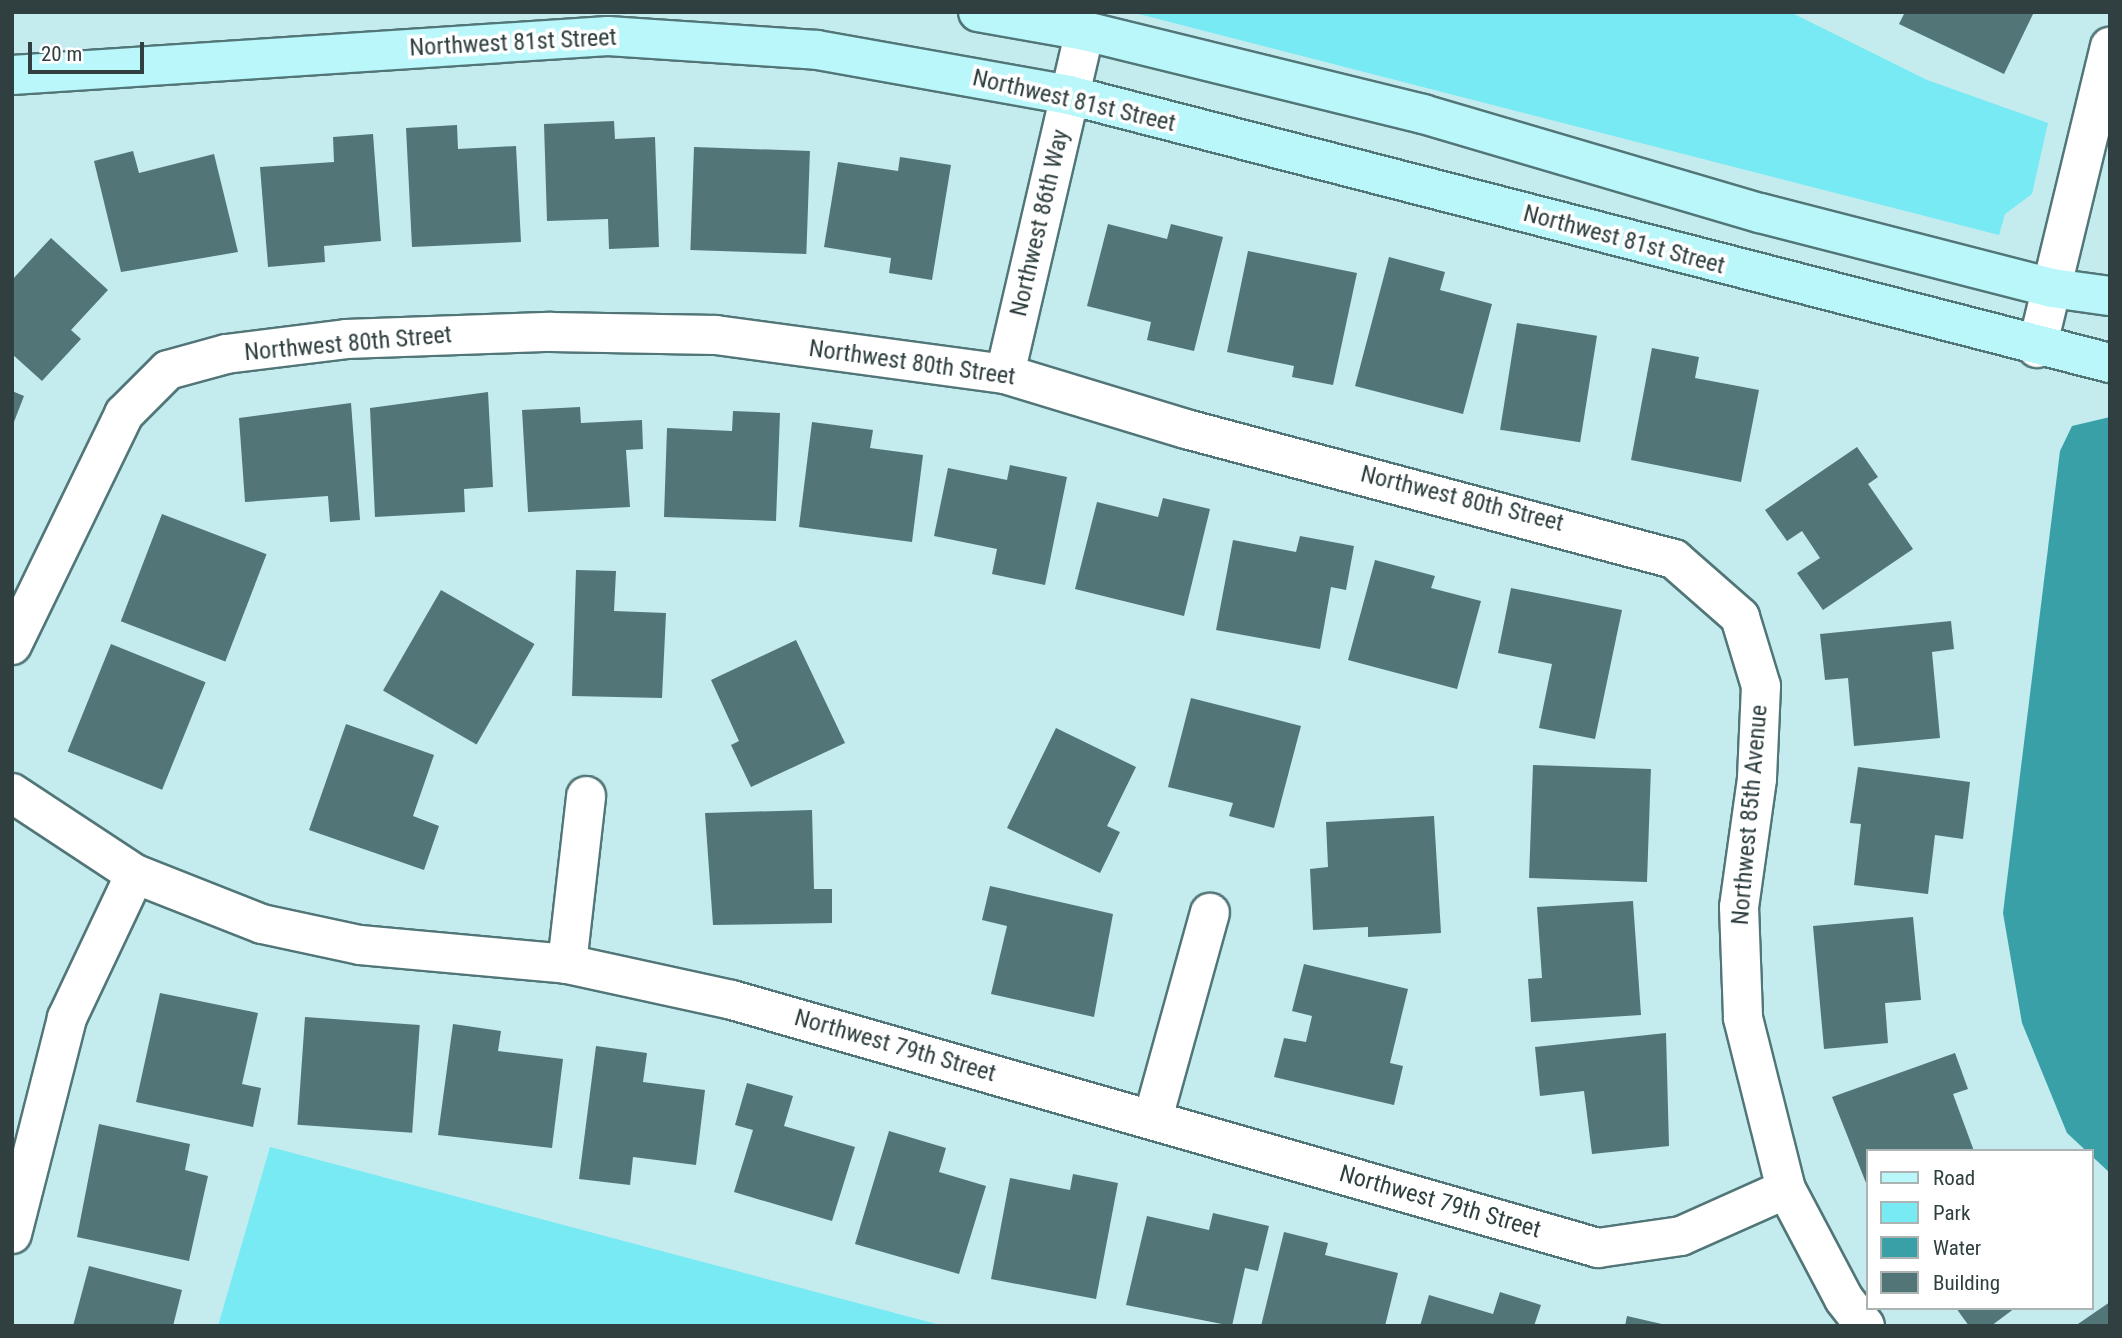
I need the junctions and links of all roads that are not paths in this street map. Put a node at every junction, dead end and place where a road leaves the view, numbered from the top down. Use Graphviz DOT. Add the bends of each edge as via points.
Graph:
graph roads {
  1 [pos="978,12"];
  2 [pos="1085,31"];
  3 [pos="2110,47"];
  4 [pos="12,75"];
  5 [pos="1069,95"];
  6 [pos="2052,288"];
  7 [pos="2110,296"];
  8 [pos="2038,348"];
  9 [pos="2110,362"];
  10 [pos="1005,374"];
  11 [pos="1740,617"];
  12 [pos="12,645"];
  13 [pos="12,793"];
  14 [pos="586,796"];
  15 [pos="135,874"];
  16 [pos="1210,914"];
  17 [pos="567,964"];
  18 [pos="1153,1118"];
  19 [pos="1786,1189"];
  20 [pos="12,1234"];
  21 [pos="1865,1326"];
  1 -- 2 [label="street"];
  2 -- 5 [label="street, Northwest 86th Way"];
  2 -- 6 [label="street" via="1423,114 1760,213"];
  3 -- 6 [label="street"];
  4 -- 5 [label="street, Northwest 81st Street" via="608,36 817,50"];
  5 -- 8 [label="street, Northwest 81st Street"];
  5 -- 10 [label="street, Northwest 86th Way"];
  6 -- 7 [label="street"];
  6 -- 8 [label="street"];
  8 -- 9 [label="street, Northwest 81st Street"];
  10 -- 11 [label="street, Northwest 80th Street" via="1186,429 1674,559"];
  10 -- 12 [label="street, Northwest 80th Street" via="716,335 551,331 346,339 226,354 168,370 124,414"];
  11 -- 19 [label="street, Northwest 85th Avenue" via="1761,686 1757,779 1739,907 1743,1018"];
  13 -- 15 [label="street, Northwest 79th Street"];
  14 -- 17 [label="street"];
  15 -- 17 [label="street, Northwest 79th Street" via="262,924 360,945"];
  15 -- 20 [label="street" via="67,1018"];
  16 -- 18 [label="street"];
  17 -- 18 [label="street, Northwest 79th Street" via="732,1000"];
  18 -- 19 [label="street, Northwest 79th Street" via="1598,1248 1681,1236"];
  19 -- 21 [label="street, Northwest 85th Avenue" via="1844,1299"];
}
